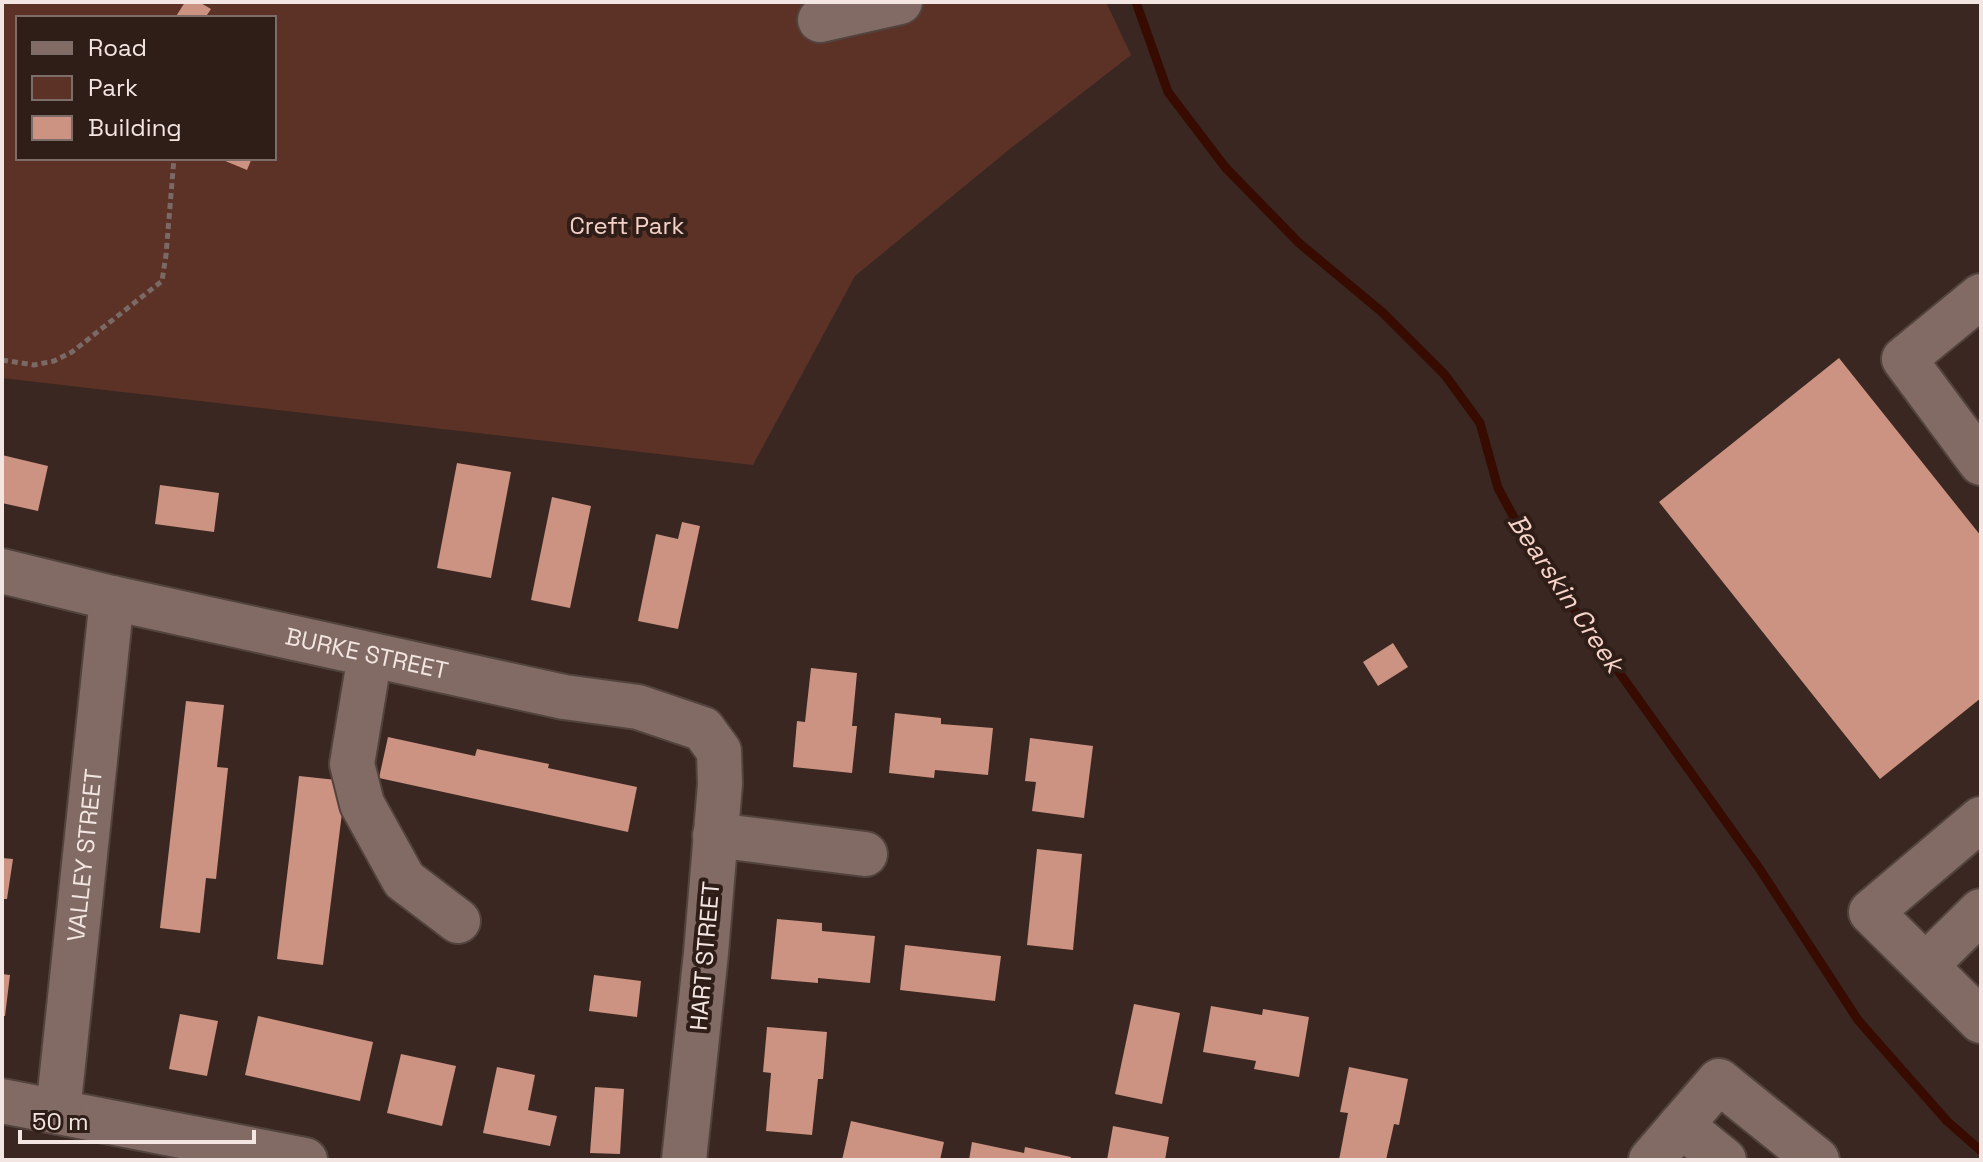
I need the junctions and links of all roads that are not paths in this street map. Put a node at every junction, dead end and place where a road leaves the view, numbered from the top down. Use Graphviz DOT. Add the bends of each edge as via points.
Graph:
graph roads {
  1 [pos="900,2"];
  2 [pos="820,20"];
  3 [pos="1981,296"];
  4 [pos="1981,463"];
  5 [pos="2,571"];
  6 [pos="112,598"];
  7 [pos="370,655"];
  8 [pos="719,751"];
  9 [pos="1981,819"];
  10 [pos="715,835"];
  11 [pos="865,854"];
  12 [pos="1981,911"];
  13 [pos="458,921"];
  14 [pos="1926,965"];
  15 [pos="1981,1021"];
  16 [pos="2,1101"];
  17 [pos="58,1112"];
  18 [pos="1681,1125"];
  19 [pos="305,1160"];
  20 [pos="684,1160"];
  21 [pos="1651,1160"];
  22 [pos="1724,1160"];
  23 [pos="1817,1160"];
  1 -- 2 [label="street"];
  3 -- 4 [label="street" via="1904,359"];
  5 -- 6 [label="street, BURKE STREET"];
  6 -- 7 [label="street, BURKE STREET"];
  6 -- 17 [label="street, VALLEY STREET"];
  7 -- 8 [label="street, BURKE STREET" via="564,697 638,707 703,729"];
  7 -- 13 [label="street" via="352,764 362,804 404,880"];
  8 -- 10 [label="street, HART STREET"];
  9 -- 14 [label="street" via="1871,912"];
  10 -- 11 [label="street"];
  10 -- 20 [label="street, HART STREET"];
  12 -- 14 [label="street"];
  14 -- 15 [label="street"];
  16 -- 17 [label="street"];
  17 -- 19 [label="street"];
  18 -- 21 [label="street"];
  18 -- 22 [label="street"];
  18 -- 23 [label="street" via="1719,1081"];
}
